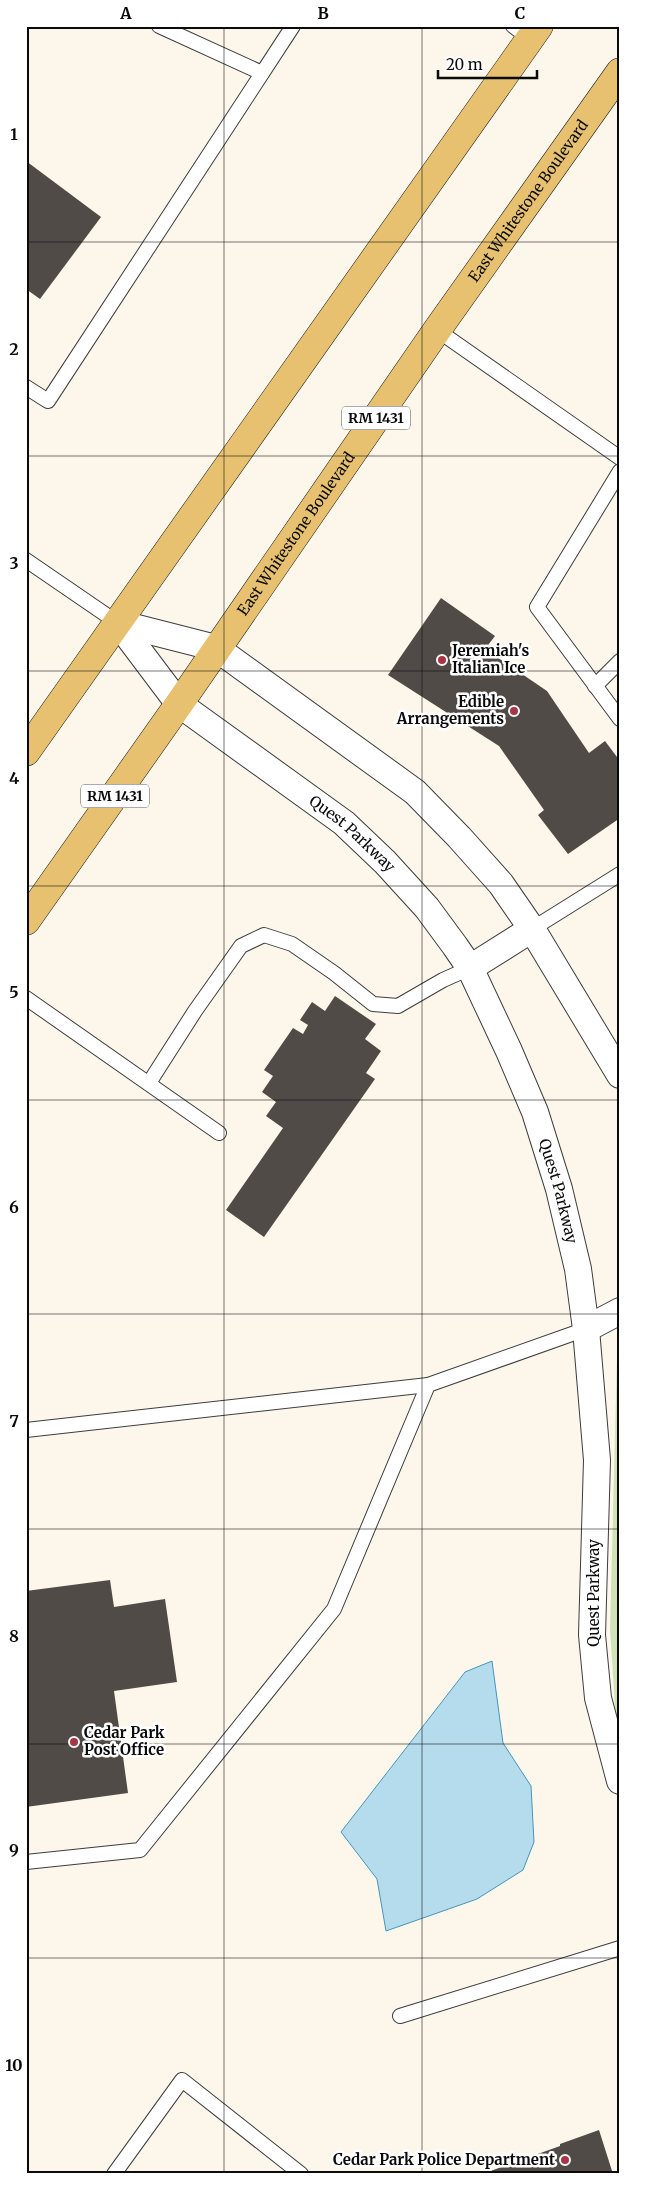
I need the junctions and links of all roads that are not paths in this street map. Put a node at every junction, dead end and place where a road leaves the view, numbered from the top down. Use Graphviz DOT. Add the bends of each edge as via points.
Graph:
graph roads {
  1 [pos="159,26"];
  2 [pos="293,26"];
  3 [pos="527,30"];
  4 [pos="620,72"];
  5 [pos="262,73"];
  6 [pos="436,330"];
  7 [pos="26,387"];
  8 [pos="620,458"];
  9 [pos="620,471"];
  10 [pos="26,560"];
  11 [pos="118,623"];
  12 [pos="216,648"];
  13 [pos="620,661"];
  14 [pos="595,686"];
  15 [pos="180,704"];
  16 [pos="620,719"];
  17 [pos="26,752"];
  18 [pos="620,874"];
  19 [pos="26,921"];
  20 [pos="532,929"];
  21 [pos="470,968"];
  22 [pos="26,998"];
  23 [pos="620,1075"];
  24 [pos="149,1083"];
  25 [pos="219,1132"];
  26 [pos="620,1312"];
  27 [pos="586,1329"];
  28 [pos="428,1385"];
  29 [pos="26,1430"];
  30 [pos="620,1781"];
  31 [pos="26,1862"];
  32 [pos="620,1948"];
  33 [pos="400,2016"];
  34 [pos="114,2174"];
  35 [pos="301,2174"];
  1 -- 5 [label="lane"];
  2 -- 5 [label="lane"];
  3 -- 11 [label="main road"];
  4 -- 6 [label="main road, East Whitestone Boulevard / RM 1431"];
  5 -- 7 [label="lane" via="48,401"];
  6 -- 8 [label="lane"];
  6 -- 12 [label="main road, East Whitestone Boulevard / RM 1431"];
  9 -- 14 [label="lane" via="537,607"];
  10 -- 11 [label="lane"];
  11 -- 12 [label="street"];
  11 -- 15 [label="street, Quest Parkway"];
  11 -- 17 [label="main road"];
  12 -- 15 [label="main road, East Whitestone Boulevard / RM 1431"];
  12 -- 20 [label="street" via="415,792 501,884"];
  13 -- 14 [label="lane"];
  14 -- 16 [label="lane"];
  15 -- 19 [label="main road, East Whitestone Boulevard / RM 1431"];
  15 -- 21 [label="street, Quest Parkway" via="344,823 427,908"];
  18 -- 20 [label="lane"];
  20 -- 21 [label="street"];
  20 -- 23 [label="street"];
  21 -- 24 [label="lane" via="398,1006 373,1004 292,944 264,935 241,946"];
  21 -- 27 [label="street, Quest Parkway" via="535,1112 578,1269"];
  22 -- 24 [label="lane"];
  24 -- 25 [label="lane"];
  26 -- 27 [label="street"];
  27 -- 28 [label="lane"];
  27 -- 30 [label="street, Quest Parkway" via="596,1460 592,1635 598,1698"];
  28 -- 29 [label="lane"];
  28 -- 31 [label="lane" via="334,1609 140,1850"];
  32 -- 33 [label="lane"];
  34 -- 35 [label="lane" via="182,2080"];
}
